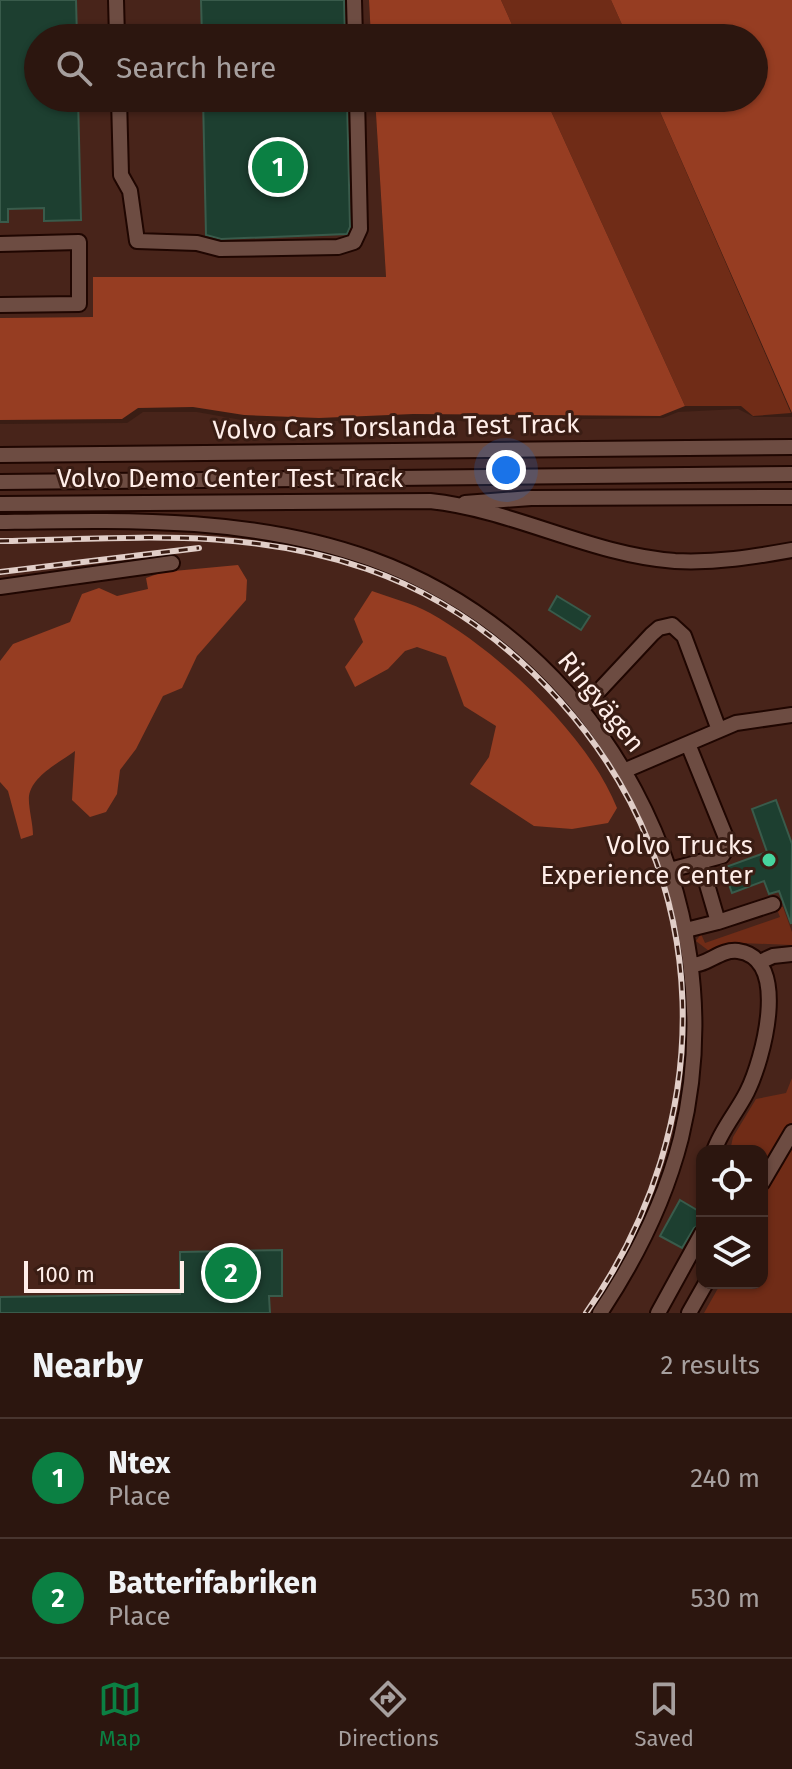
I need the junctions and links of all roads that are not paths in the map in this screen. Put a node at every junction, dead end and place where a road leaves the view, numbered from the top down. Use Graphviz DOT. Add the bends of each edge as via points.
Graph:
graph roads {
  1 [pos="116,0"];
  2 [pos="354,0"];
  3 [pos="117,24"];
  4 [pos="355,24"];
  5 [pos="119,112"];
  6 [pos="357,112"];
  7 [pos="0,244"];
  8 [pos="0,305"];
  9 [pos="792,447"];
  10 [pos="0,455"];
  11 [pos="792,474"];
  12 [pos="0,482"];
  13 [pos="792,497"];
  14 [pos="0,504"];
  15 [pos="459,504"];
  16 [pos="0,522"];
  17 [pos="792,550"];
  18 [pos="172,563"];
  19 [pos="0,587"];
  20 [pos="582,709"];
  21 [pos="792,715"];
  22 [pos="719,730"];
  23 [pos="688,744"];
  24 [pos="626,770"];
  25 [pos="701,864"];
  26 [pos="670,870"];
  27 [pos="773,904"];
  28 [pos="718,922"];
  29 [pos="686,930"];
  30 [pos="792,954"];
  31 [pos="760,962"];
  32 [pos="692,965"];
  33 [pos="792,1132"];
  34 [pos="717,1145"];
  35 [pos="768,1173"];
  36 [pos="696,1244"];
  37 [pos="703,1289"];
  38 [pos="600,1313"];
  39 [pos="658,1313"];
  40 [pos="689,1313"];
  1 -- 3 [label="street"];
  2 -- 4 [label="street"];
  5 -- 6 [label="street" via="121,175 130,191 137,241 220,249 338,247 354,242 360,229"];
  7 -- 8 [label="street" via="79,242 79,304"];
  9 -- 10 [label="street, Volvo Cars Torslanda Test Track"];
  11 -- 12 [label="street, Volvo Cars Torslanda Test Track"];
  13 -- 15 [label="street, Volvo Demo Center Test Track" via="503,498"];
  14 -- 15 [label="street, Volvo Demo Center Test Track"];
  15 -- 17 [label="street, Volvo Demo Center Test Track" via="650,558 728,561"];
  16 -- 20 [label="street, Ringvägen" via="217,526 277,534 362,556 469,607 541,664"];
  18 -- 19 [label="street"];
  20 -- 22 [label="street" via="652,634 672,625 684,636"];
  20 -- 24 [label="street, Ringvägen"];
  21 -- 22 [label="street" via="756,718"];
  22 -- 23 [label="street"];
  23 -- 24 [label="street"];
  23 -- 25 [label="street" via="729,845 722,856"];
  24 -- 26 [label="street, Ringvägen"];
  25 -- 26 [label="street"];
  25 -- 28 [label="street"];
  26 -- 29 [label="street, Ringvägen"];
  27 -- 28 [label="street"];
  28 -- 29 [label="street"];
  29 -- 32 [label="street, Ringvägen"];
  30 -- 31 [label="street"];
  31 -- 32 [label="street" via="735,951"];
  31 -- 34 [label="street" via="770,987 755,1071"];
  32 -- 38 [label="street, Ringvägen" via="693,1059 679,1145 649,1228"];
  33 -- 35 [label="street"];
  36 -- 39 [label="street"];
  37 -- 40 [label="street"];
}
